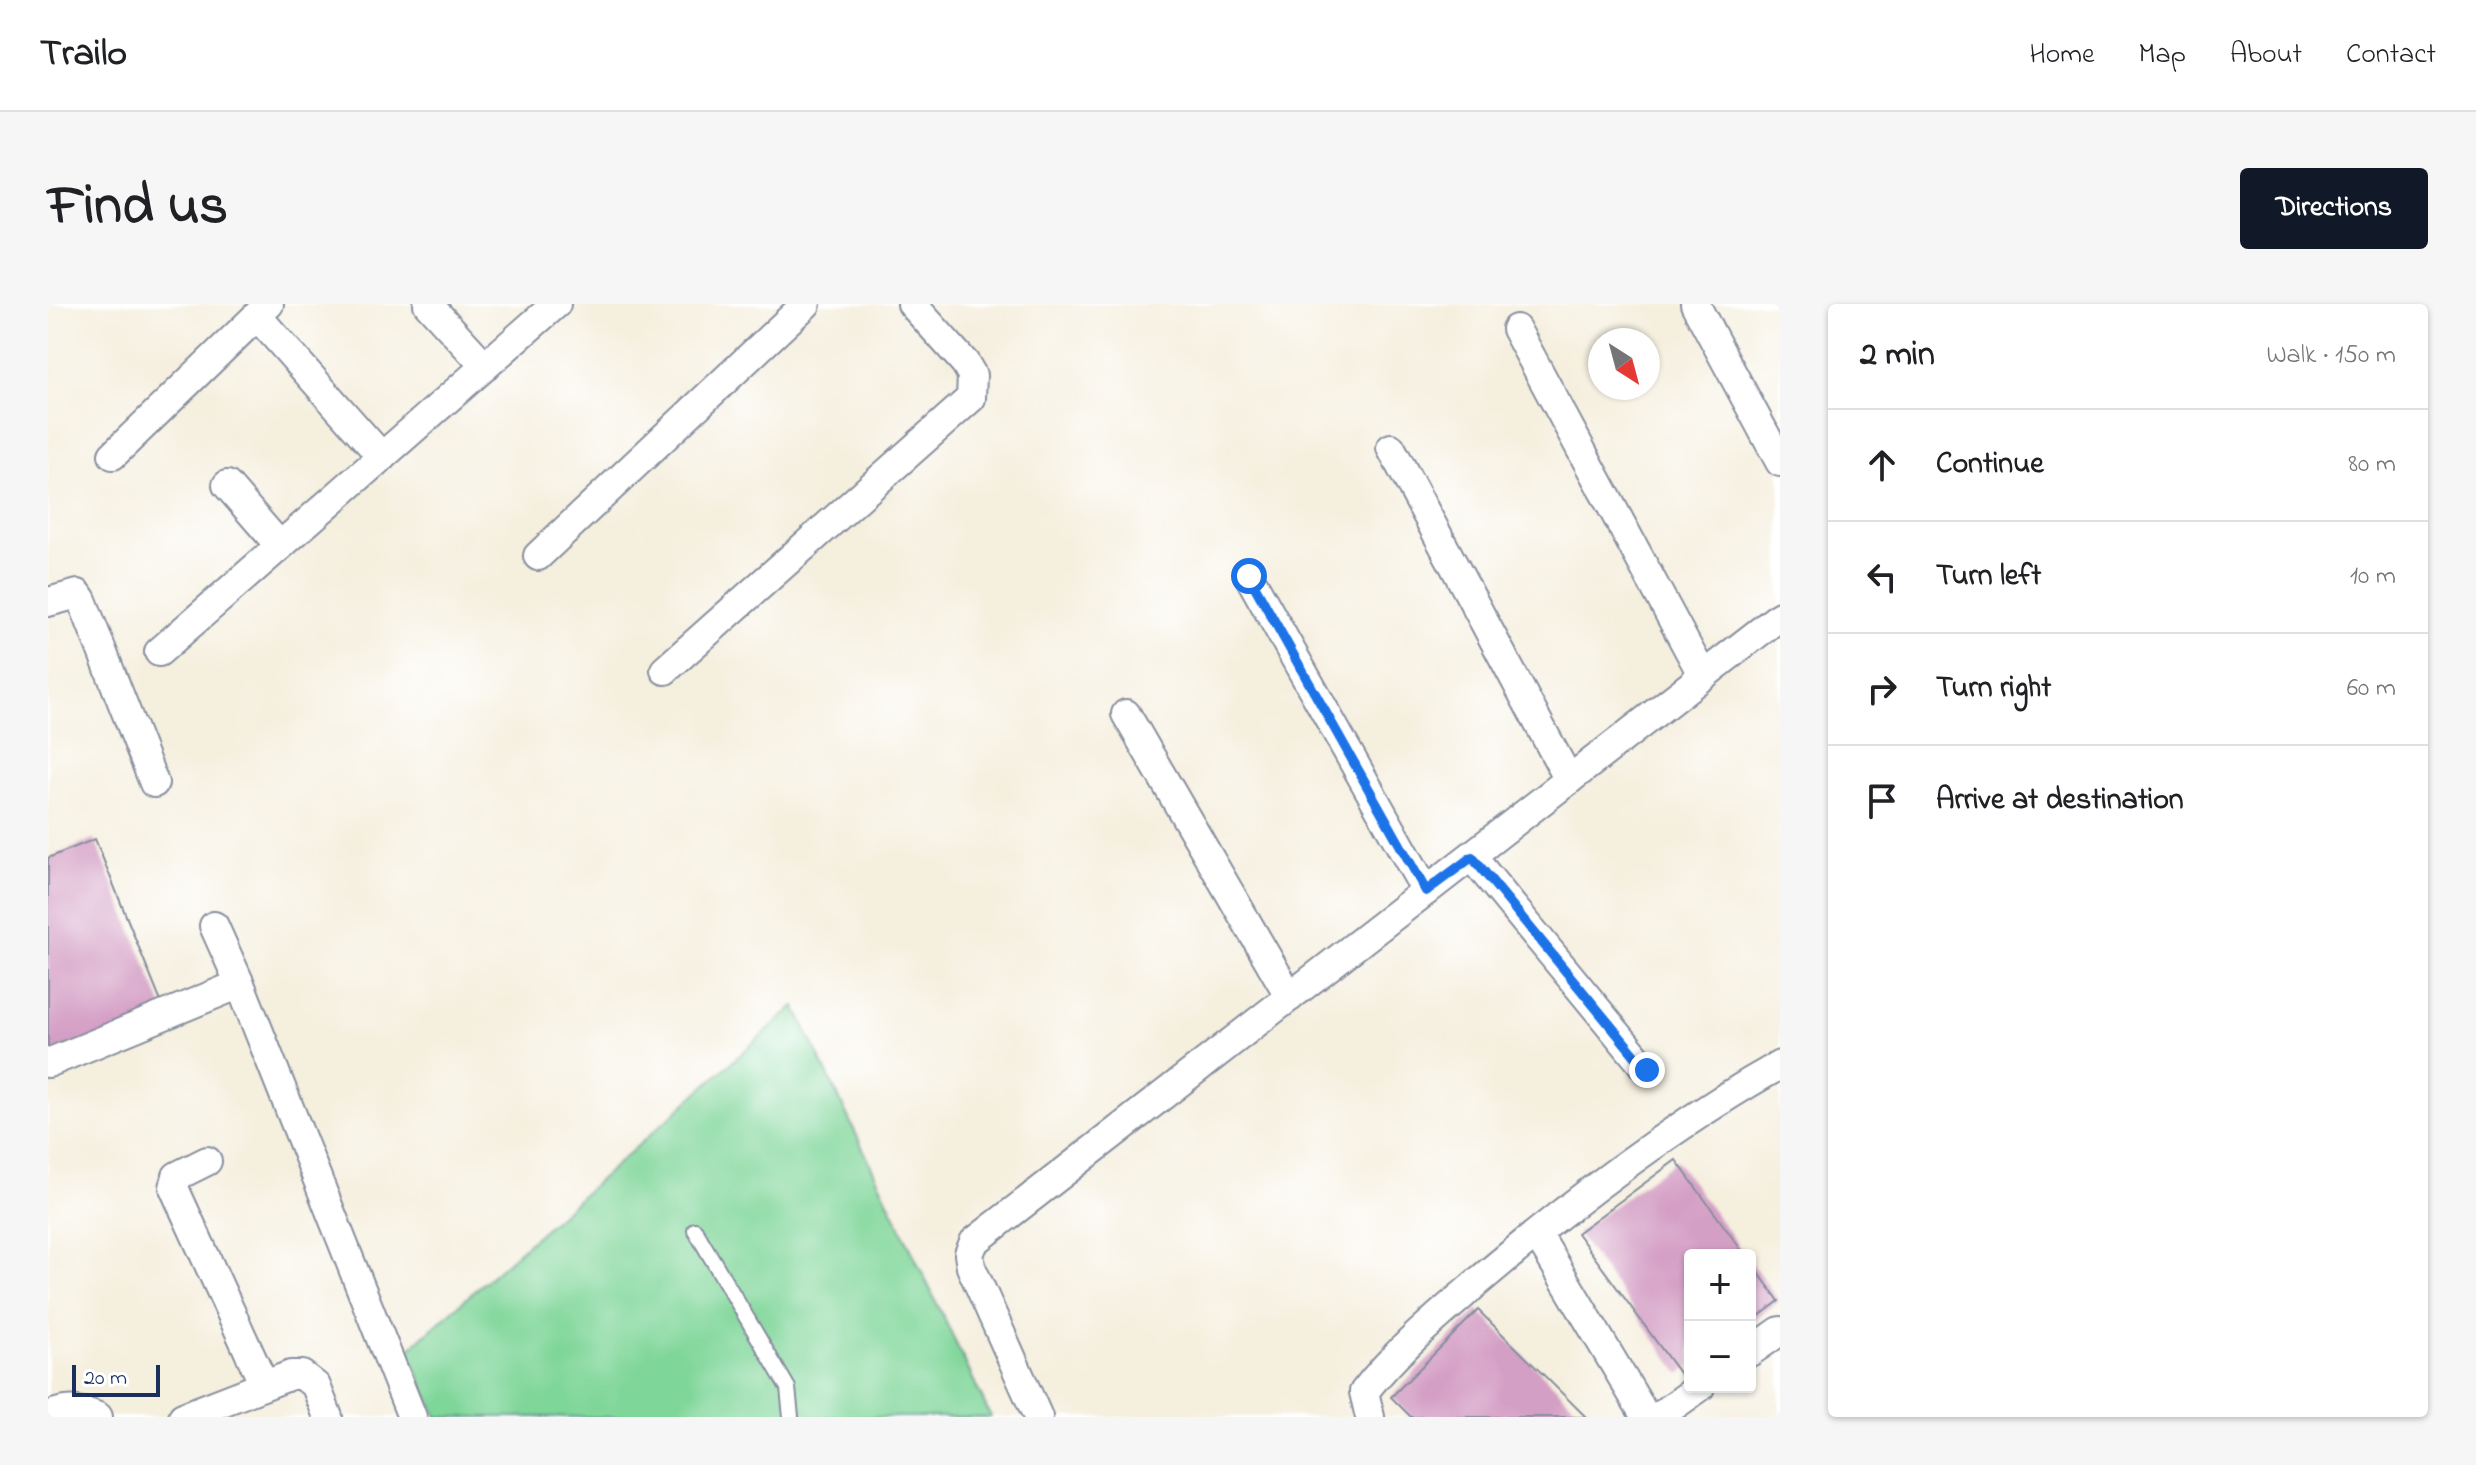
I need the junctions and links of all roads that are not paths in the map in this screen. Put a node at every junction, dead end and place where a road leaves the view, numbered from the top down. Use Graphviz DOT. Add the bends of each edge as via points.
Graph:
graph roads {
  1 [pos="428,304"];
  2 [pos="556,304"];
  3 [pos="806,304"];
  4 [pos="912,304"];
  5 [pos="1695,304"];
  6 [pos="263,310"];
  7 [pos="1516,329"];
  8 [pos="485,366"];
  9 [pos="1391,448"];
  10 [pos="113,455"];
  11 [pos="382,457"];
  12 [pos="1780,462"];
  13 [pos="227,485"];
  14 [pos="280,546"];
  15 [pos="538,556"];
  16 [pos="1249,576"];
  17 [pos="48,602"];
  18 [pos="1780,616"];
  19 [pos="159,652"];
  20 [pos="665,670"];
  21 [pos="1703,676"];
  22 [pos="1126,714"];
  23 [pos="1569,780"];
  24 [pos="154,783"];
  25 [pos="1472,857"];
  26 [pos="1426,891"];
  27 [pos="214,926"];
  28 [pos="240,984"];
  29 [pos="1290,997"];
  30 [pos="48,1063"];
  31 [pos="1780,1065"];
  32 [pos="1647,1070"];
  33 [pos="207,1161"];
  34 [pos="695,1230"];
  35 [pos="1537,1234"];
  36 [pos="1780,1331"];
  37 [pos="1756,1348"];
  38 [pos="264,1385"];
  39 [pos="1692,1393"];
  40 [pos="48,1416"];
  41 [pos="98,1417"];
  42 [pos="183,1417"];
  43 [pos="328,1417"];
  44 [pos="412,1417"];
  45 [pos="791,1417"];
  46 [pos="1038,1417"];
  47 [pos="1370,1417"];
  48 [pos="1646,1417"];
  49 [pos="1658,1417"];
  1 -- 8 [label="street"];
  2 -- 8 [label="street"];
  3 -- 15 [label="street"];
  4 -- 20 [label="street" via="965,363 972,375 971,398"];
  5 -- 12 [label="street"];
  6 -- 10 [label="street"];
  6 -- 11 [label="street"];
  7 -- 21 [label="street"];
  8 -- 11 [label="street"];
  9 -- 23 [label="street"];
  11 -- 14 [label="street"];
  13 -- 14 [label="street"];
  14 -- 19 [label="street"];
  16 -- 26 [label="street"];
  17 -- 24 [label="street" via="78,594 82,600"];
  18 -- 21 [label="street"];
  21 -- 23 [label="street"];
  22 -- 29 [label="street"];
  23 -- 25 [label="street"];
  25 -- 26 [label="street"];
  25 -- 32 [label="street"];
  26 -- 29 [label="street"];
  27 -- 28 [label="street"];
  28 -- 30 [label="street"];
  28 -- 44 [label="street"];
  29 -- 46 [label="street" via="974,1242 971,1267"];
  31 -- 35 [label="street" via="1647,1151"];
  33 -- 38 [label="street" via="177,1176 174,1188"];
  34 -- 45 [label="lane" via="788,1388"];
  35 -- 47 [label="street" via="1390,1361 1364,1392"];
  35 -- 48 [label="street"];
  36 -- 37 [label="street"];
  38 -- 42 [label="street"];
  38 -- 43 [label="street" via="302,1375 316,1386"];
  39 -- 49 [label="street"];
  40 -- 41 [label="street" via="82,1410"];
}
